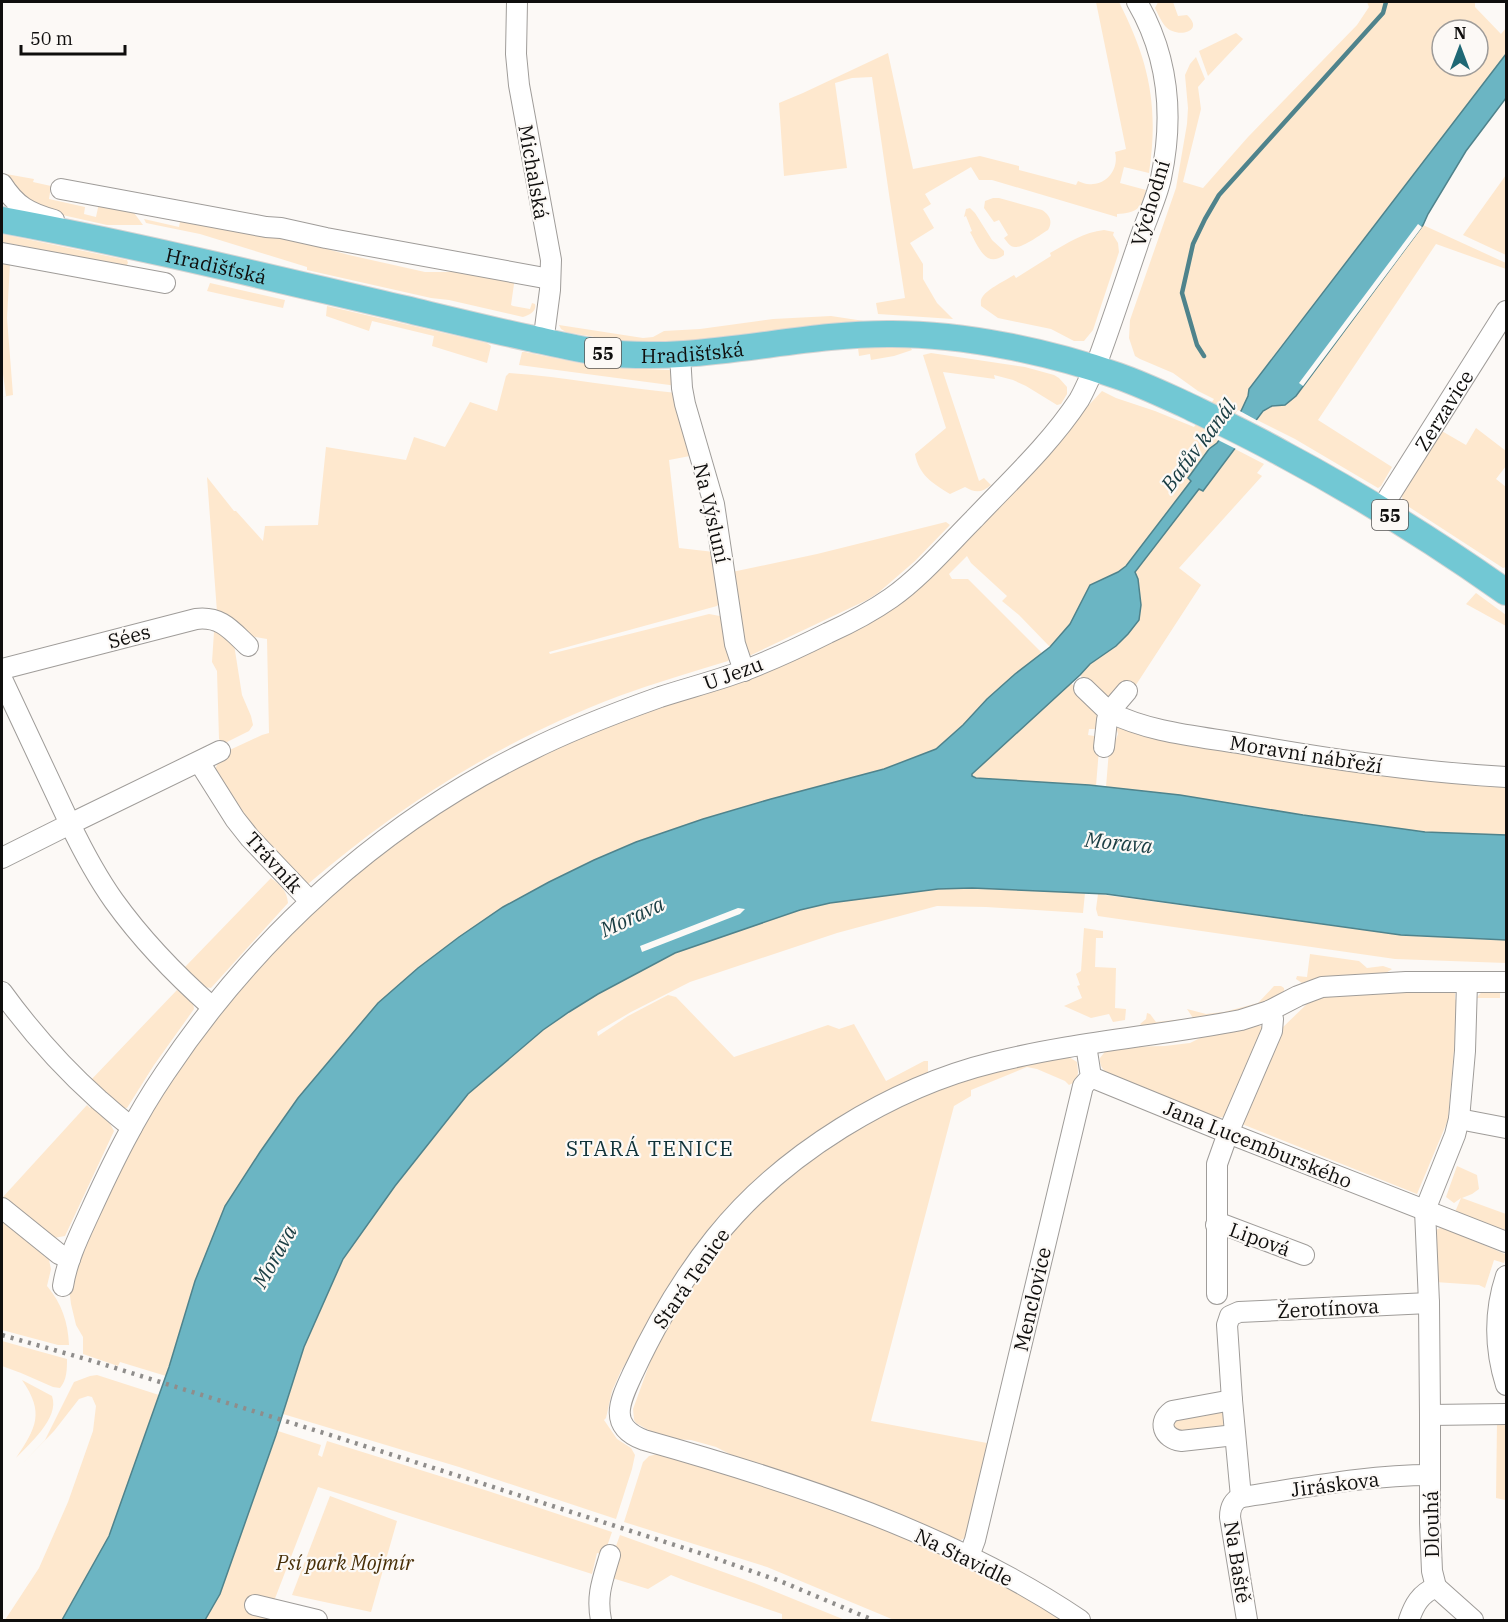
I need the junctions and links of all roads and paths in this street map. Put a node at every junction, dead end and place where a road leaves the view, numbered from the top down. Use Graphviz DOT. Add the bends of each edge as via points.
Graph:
graph roads {
  1 [pos="517,2"];
  2 [pos="1137,2"];
  3 [pos="2,184"];
  4 [pos="61,189"];
  5 [pos="4,220"];
  6 [pos="132,246"];
  7 [pos="2,253"];
  8 [pos="137,277"];
  9 [pos="550,279"];
  10 [pos="165,284"];
  11 [pos="1506,311"];
  12 [pos="542,341"];
  13 [pos="680,355"];
  14 [pos="1095,368"];
  15 [pos="1381,509"];
  16 [pos="1506,592"];
  17 [pos="248,646"];
  18 [pos="2,669"];
  19 [pos="744,670"];
  20 [pos="2,679"];
  21 [pos="1084,688"];
  22 [pos="1127,691"];
  23 [pos="1109,712"];
  24 [pos="1104,747"];
  25 [pos="220,751"];
  26 [pos="199,762"];
  27 [pos="1506,777"];
  28 [pos="70,824"];
  29 [pos="2,858"];
  30 [pos="310,901"];
  31 [pos="1506,982"];
  32 [pos="1467,983"];
  33 [pos="2,992"];
  34 [pos="212,1007"];
  35 [pos="1269,1011"];
  36 [pos="1086,1045"];
  37 [pos="1091,1077"];
  38 [pos="1459,1119"];
  39 [pos="132,1127"];
  40 [pos="1506,1128"];
  41 [pos="1228,1133"];
  42 [pos="2,1208"];
  43 [pos="1425,1210"];
  44 [pos="1216,1225"];
  45 [pos="1506,1242"];
  46 [pos="1304,1255"];
  47 [pos="70,1259"];
  48 [pos="1506,1276"];
  49 [pos="63,1286"];
  50 [pos="1217,1294"];
  51 [pos="1429,1303"];
  52 [pos="1230,1316"];
  53 [pos="1506,1385"];
  54 [pos="1232,1400"];
  55 [pos="1430,1414"];
  56 [pos="1506,1414"];
  57 [pos="1235,1435"];
  58 [pos="1430,1475"];
  59 [pos="1241,1497"];
  60 [pos="843,1504"];
  61 [pos="610,1555"];
  62 [pos="969,1556"];
  63 [pos="1436,1587"];
  64 [pos="255,1605"];
  65 [pos="317,1620"];
  66 [pos="601,1620"];
  67 [pos="1080,1620"];
  68 [pos="1247,1620"];
  69 [pos="1409,1620"];
  70 [pos="1473,1620"];
  1 -- 9 [label="street, Michalská" via="519,86 549,252"];
  2 -- 14 [label="street, Východní" via="1157,47 1167,86 1166,146 1161,180"];
  3 -- 6 [label="street" via="28,211 91,228"];
  4 -- 9 [label="street"];
  5 -- 6 [label="main road, Hradišťská / 55"];
  6 -- 8 [label="street, Hradišťská"];
  6 -- 12 [label="main road, Hradišťská / 55"];
  7 -- 8 [label="street, Hradišťská"];
  8 -- 10 [label="street, Hradišťská"];
  9 -- 12 [label="street, Michalská"];
  11 -- 15 [label="street, Zerzavice"];
  12 -- 13 [label="main road, Hradišťská / 55" via="597,352"];
  13 -- 14 [label="main road, Hradišťská / 55" via="854,335 899,334 994,344"];
  13 -- 19 [label="street, Na Výsluní" via="685,404 714,504 735,644"];
  14 -- 15 [label="main road, Hradišťská / 55" via="1204,414"];
  14 -- 19 [label="street, U Jezu" via="1053,434 899,592 866,615"];
  15 -- 16 [label="main road, 55"];
  17 -- 18 [label="street, Sées" via="225,625 201,618"];
  19 -- 30 [label="street, U Jezu" via="603,718 515,758 411,820"];
  20 -- 28 [label="street"];
  21 -- 23 [label="street, Moravní nábřeží"];
  22 -- 23 [label="street"];
  23 -- 24 [label="street"];
  23 -- 27 [label="street, Moravní nábřeží" via="1174,733 1395,768"];
  25 -- 26 [label="street"];
  26 -- 28 [label="street"];
  26 -- 30 [label="street, Trávník" via="250,838"];
  28 -- 29 [label="street"];
  28 -- 34 [label="street" via="91,865 127,917"];
  30 -- 34 [label="street, Trávník" via="254,957"];
  31 -- 32 [label="street"];
  32 -- 35 [label="street" via="1322,987"];
  32 -- 38 [label="street"];
  33 -- 39 [label="street" via="63,1066"];
  34 -- 39 [label="street, Trávník"];
  35 -- 36 [label="street" via="1225,1023"];
  35 -- 41 [label="street, Lipová" via="1272,1031"];
  36 -- 37 [label="street"];
  36 -- 60 [label="street, Stará Tenice" via="1016,1057 941,1078 904,1093 831,1135 757,1193 717,1236 648,1341 621,1404 621,1422 626,1430 644,1440"];
  37 -- 41 [label="street, Jana Lucemburského"];
  37 -- 62 [label="street, Menclovice" via="1083,1086"];
  38 -- 40 [label="street"];
  38 -- 43 [label="street"];
  39 -- 47 [label="street, Trávník"];
  41 -- 43 [label="street, Jana Lucemburského"];
  41 -- 44 [label="street, Lipová" via="1217,1164"];
  42 -- 47 [label="street"];
  43 -- 45 [label="street, Jana Lucemburského"];
  43 -- 51 [label="street, Dlouhá"];
  44 -- 46 [label="street, Lipová"];
  44 -- 50 [label="street, Lipová"];
  47 -- 49 [label="street, Trávník"];
  48 -- 53 [label="street" via="1497,1328"];
  51 -- 52 [label="street, Žerotínova" via="1239,1311"];
  51 -- 55 [label="street, Dlouhá"];
  52 -- 54 [label="street, Na Baště" via="1227,1325"];
  54 -- 57 [label="street, Na Baště"];
  54 -- 57 [label="street" via="1172,1411 1164,1420 1164,1431 1180,1441"];
  55 -- 56 [label="street"];
  55 -- 58 [label="street, Dlouhá"];
  57 -- 59 [label="street, Na Baště"];
  58 -- 59 [label="street, Jiráskova"];
  58 -- 63 [label="street, Dlouhá" via="1432,1571"];
  59 -- 68 [label="street, Na Baště" via="1231,1508 1230,1517"];
  60 -- 62 [label="street, Na Stavidle"];
  61 -- 66 [label="street" via="599,1592"];
  62 -- 67 [label="street, Na Stavidle"];
  63 -- 69 [label="street" via="1421,1597"];
  63 -- 70 [label="street"];
  64 -- 65 [label="street"];
}
